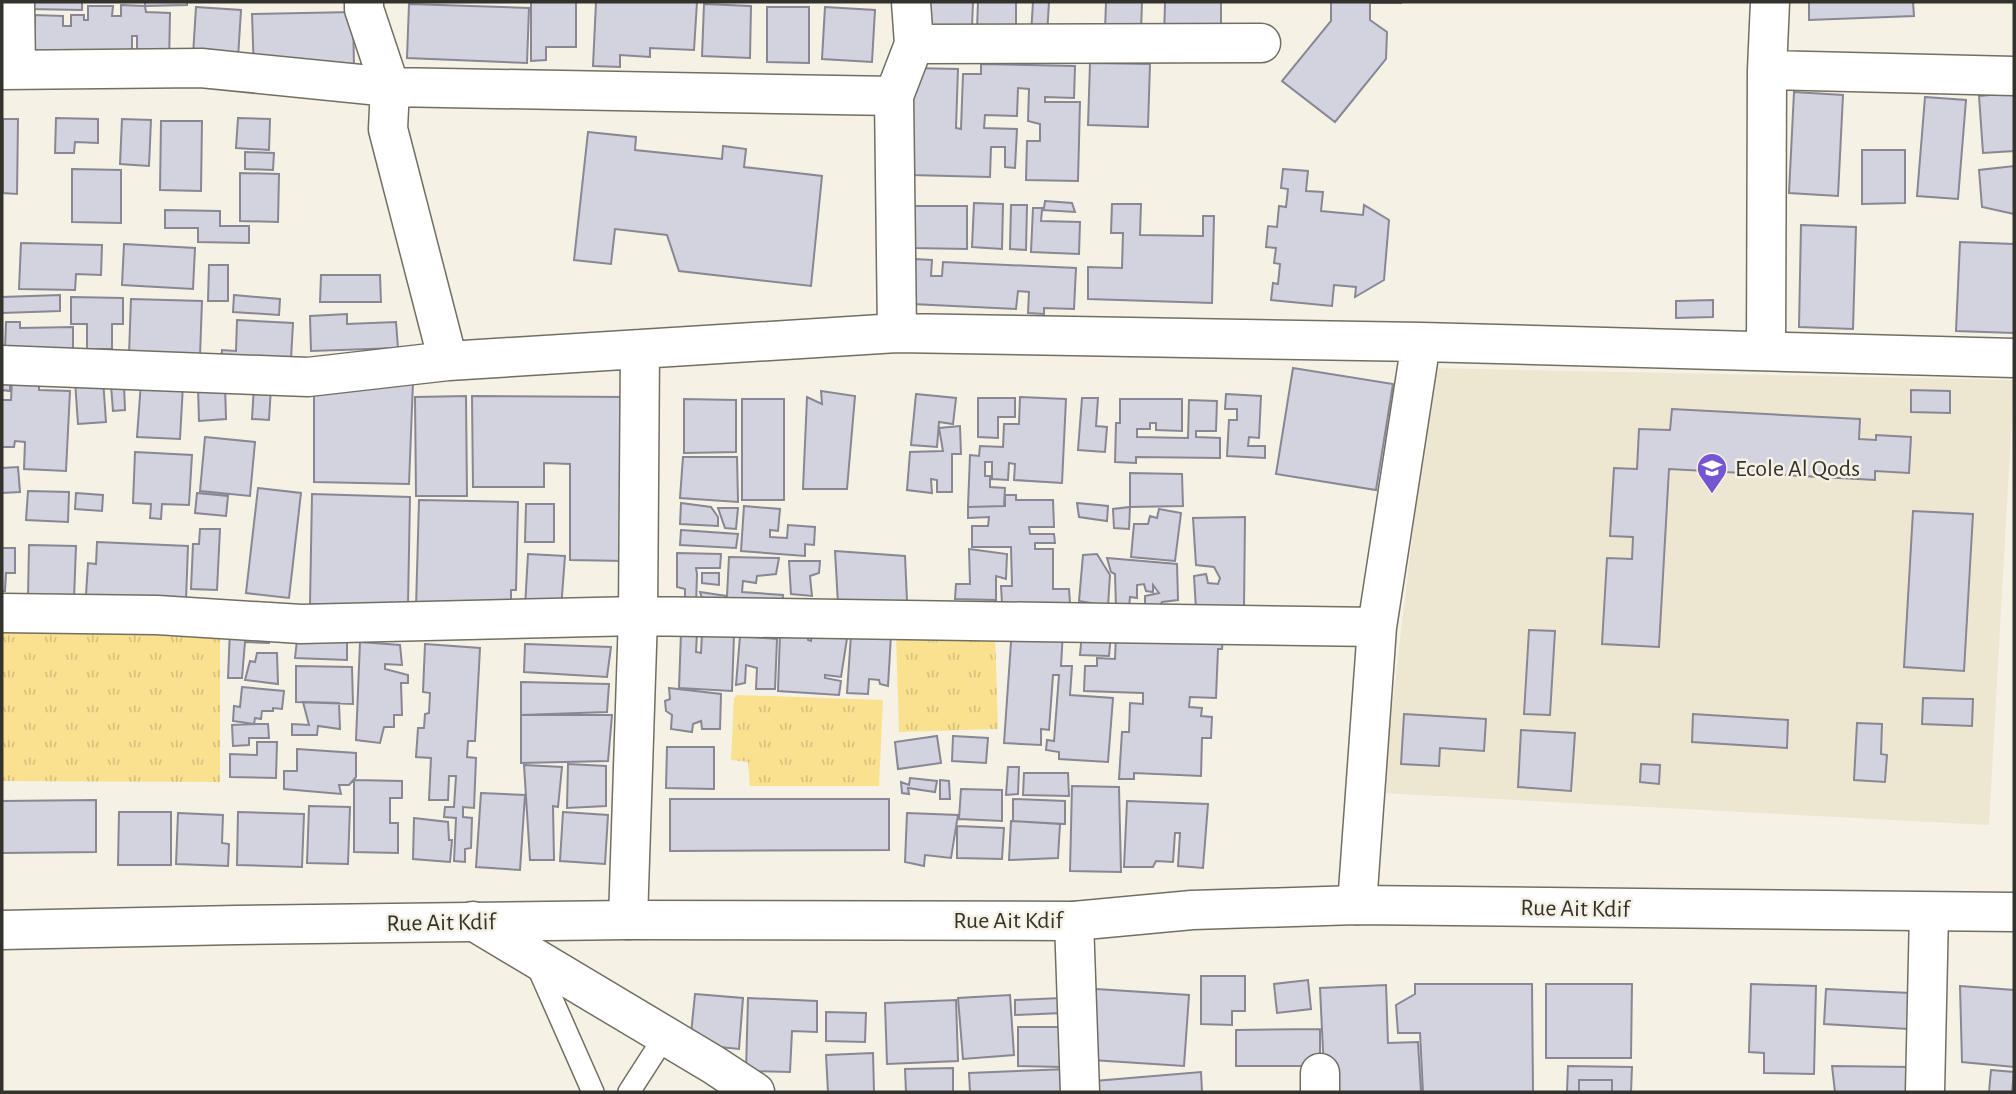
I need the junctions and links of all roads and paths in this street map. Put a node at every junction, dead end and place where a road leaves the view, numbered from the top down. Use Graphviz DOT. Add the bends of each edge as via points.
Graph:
graph roads {
  1 [pos="15,2"];
  2 [pos="364,2"];
  3 [pos="911,2"];
  4 [pos="1770,2"];
  5 [pos="1261,43"];
  6 [pos="914,44"];
  7 [pos="9,69"];
  8 [pos="1768,71"];
  9 [pos="2014,76"];
  10 [pos="390,87"];
  11 [pos="894,96"];
  12 [pos="897,333"];
  13 [pos="1421,342"];
  14 [pos="640,349"];
  15 [pos="1766,351"];
  16 [pos="2014,358"];
  17 [pos="448,361"];
  18 [pos="2,365"];
  19 [pos="2,613"];
  20 [pos="638,616"];
  21 [pos="1377,628"];
  22 [pos="1357,905"];
  23 [pos="1929,912"];
  24 [pos="2014,912"];
  25 [pos="628,920"];
  26 [pos="1074,920"];
  27 [pos="472,921"];
  28 [pos="2,930"];
  29 [pos="534,958"];
  30 [pos="665,1036"];
  31 [pos="593,1092"];
  32 [pos="629,1092"];
  33 [pos="755,1092"];
  34 [pos="1080,1092"];
  35 [pos="1924,1092"];
  1 -- 7 [label="street"];
  2 -- 10 [label="street"];
  3 -- 6 [label="street"];
  4 -- 8 [label="street"];
  5 -- 6 [label="street"];
  6 -- 11 [label="street"];
  7 -- 10 [label="street" via="201,68"];
  8 -- 9 [label="street"];
  8 -- 15 [label="street"];
  10 -- 11 [label="street"];
  10 -- 17 [label="street" via="388,129"];
  11 -- 12 [label="street"];
  12 -- 13 [label="street"];
  12 -- 14 [label="street"];
  13 -- 15 [label="street"];
  13 -- 21 [label="street"];
  14 -- 17 [label="street"];
  14 -- 20 [label="street"];
  15 -- 16 [label="street"];
  17 -- 18 [label="street" via="308,377"];
  19 -- 20 [label="street" via="325,624"];
  20 -- 21 [label="street"];
  20 -- 25 [label="street"];
  21 -- 22 [label="street"];
  22 -- 23 [label="street, Rue Ait Kdif"];
  22 -- 26 [label="street, Rue Ait Kdif" via="1192,910"];
  23 -- 24 [label="street, Rue Ait Kdif"];
  23 -- 35 [label="street"];
  25 -- 26 [label="street, Rue Ait Kdif"];
  25 -- 27 [label="street, Rue Ait Kdif"];
  26 -- 34 [label="street"];
  27 -- 28 [label="street, Rue Ait Kdif"];
  27 -- 29 [label="street"];
  29 -- 30 [label="street"];
  29 -- 31 [label="lane"];
  30 -- 32 [label="lane"];
  30 -- 33 [label="street"];
}
